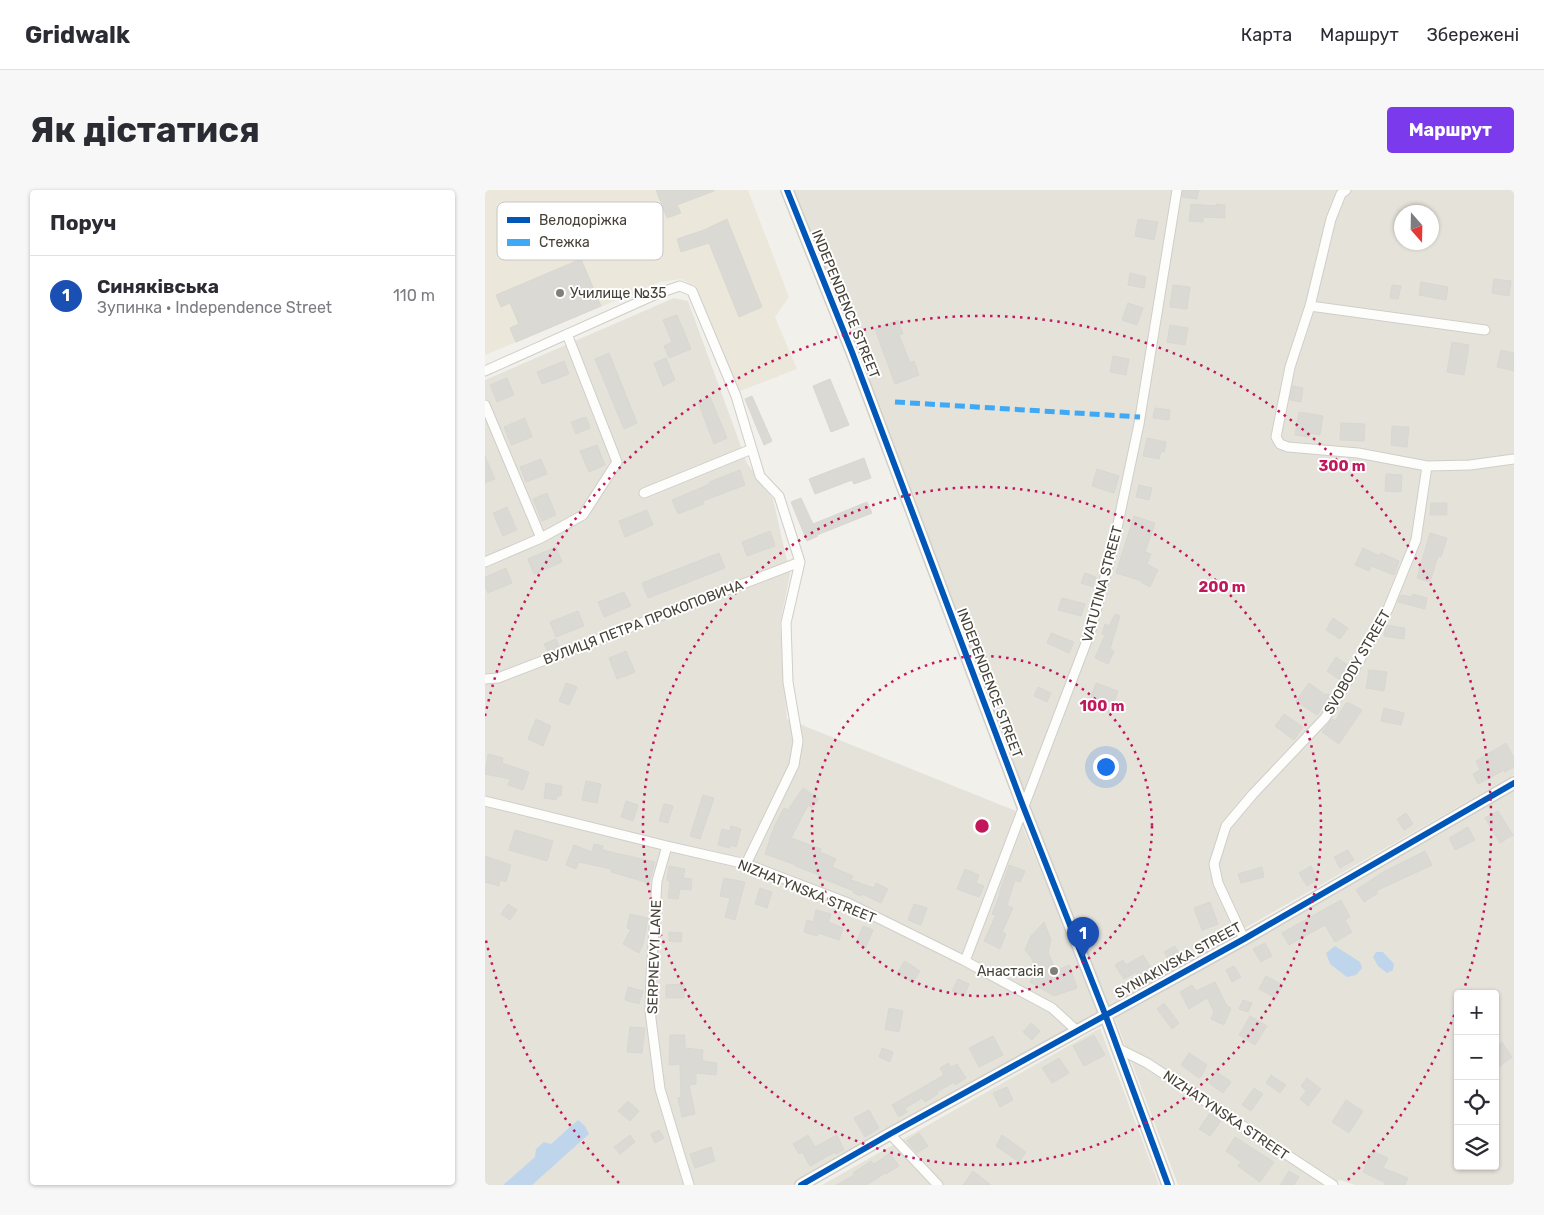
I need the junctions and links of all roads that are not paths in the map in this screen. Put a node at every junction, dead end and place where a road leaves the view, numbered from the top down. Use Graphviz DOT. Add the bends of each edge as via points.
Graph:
graph roads {
  1 [pos="787,190"];
  2 [pos="1177,190"];
  3 [pos="1346,190"];
  4 [pos="1310,306"];
  5 [pos="1485,330"];
  6 [pos="567,334"];
  7 [pos="485,371"];
  8 [pos="485,405"];
  9 [pos="751,449"];
  10 [pos="1514,459"];
  11 [pos="1427,466"];
  12 [pos="644,493"];
  13 [pos="541,538"];
  14 [pos="485,562"];
  15 [pos="800,562"];
  16 [pos="485,679"];
  17 [pos="1514,783"];
  18 [pos="485,802"];
  19 [pos="1023,806"];
  20 [pos="667,846"];
  21 [pos="745,864"];
  22 [pos="1244,938"];
  23 [pos="965,961"];
  24 [pos="1105,1014"];
  25 [pos="1076,1030"];
  26 [pos="1117,1048"];
  27 [pos="889,1134"];
  28 [pos="689,1185"];
  29 [pos="801,1185"];
  30 [pos="938,1185"];
  31 [pos="1168,1185"];
  32 [pos="1333,1185"];
  1 -- 19 [label="street, INDEPENDENCE STREET" via="852,352"];
  2 -- 19 [label="street, VATUTINA STREET" via="1139,424 1113,547 1091,630"];
  3 -- 4 [label="street" via="1341,194 1331,219"];
  4 -- 5 [label="street"];
  4 -- 11 [label="street" via="1290,368 1275,437 1280,444"];
  6 -- 7 [label="street"];
  6 -- 9 [label="street" via="680,286 692,291 736,396"];
  6 -- 13 [label="street" via="617,462 583,515"];
  8 -- 13 [label="street"];
  9 -- 12 [label="street"];
  9 -- 15 [label="street" via="761,476 779,496"];
  10 -- 11 [label="street" via="1471,465"];
  11 -- 22 [label="street, SVOBODY STREET" via="1416,540 1389,609 1325,718 1226,826 1214,864 1219,883"];
  13 -- 14 [label="street"];
  15 -- 16 [label="street, ВУЛИЦЯ ПЕТРА ПРОКОПОВИЧА" via="498,678"];
  15 -- 21 [label="street" via="786,623 788,682 798,742 794,765"];
  17 -- 22 [label="street, SYNIAKIVSKA STREET"];
  18 -- 20 [label="street, NIZHATYNSKA STREET"];
  19 -- 23 [label="street, VATUTINA STREET"];
  19 -- 24 [label="street, INDEPENDENCE STREET"];
  20 -- 21 [label="street, NIZHATYNSKA STREET"];
  20 -- 28 [label="street, SERPNEVYI LANE" via="657,881 650,1011 660,1089"];
  21 -- 23 [label="street, NIZHATYNSKA STREET" via="848,903"];
  22 -- 24 [label="street, SYNIAKIVSKA STREET"];
  23 -- 25 [label="street, NIZHATYNSKA STREET" via="1052,1008"];
  24 -- 25 [label="street, SYNIAKIVSKA STREET"];
  24 -- 26 [label="street, INDEPENDENCE STREET"];
  25 -- 27 [label="street, SYNIAKIVSKA STREET"];
  26 -- 31 [label="street, INDEPENDENCE STREET"];
  26 -- 32 [label="street, NIZHATYNSKA STREET" via="1147,1063"];
  27 -- 29 [label="street, SYNIAKIVSKA STREET"];
  27 -- 30 [label="street"];
}
